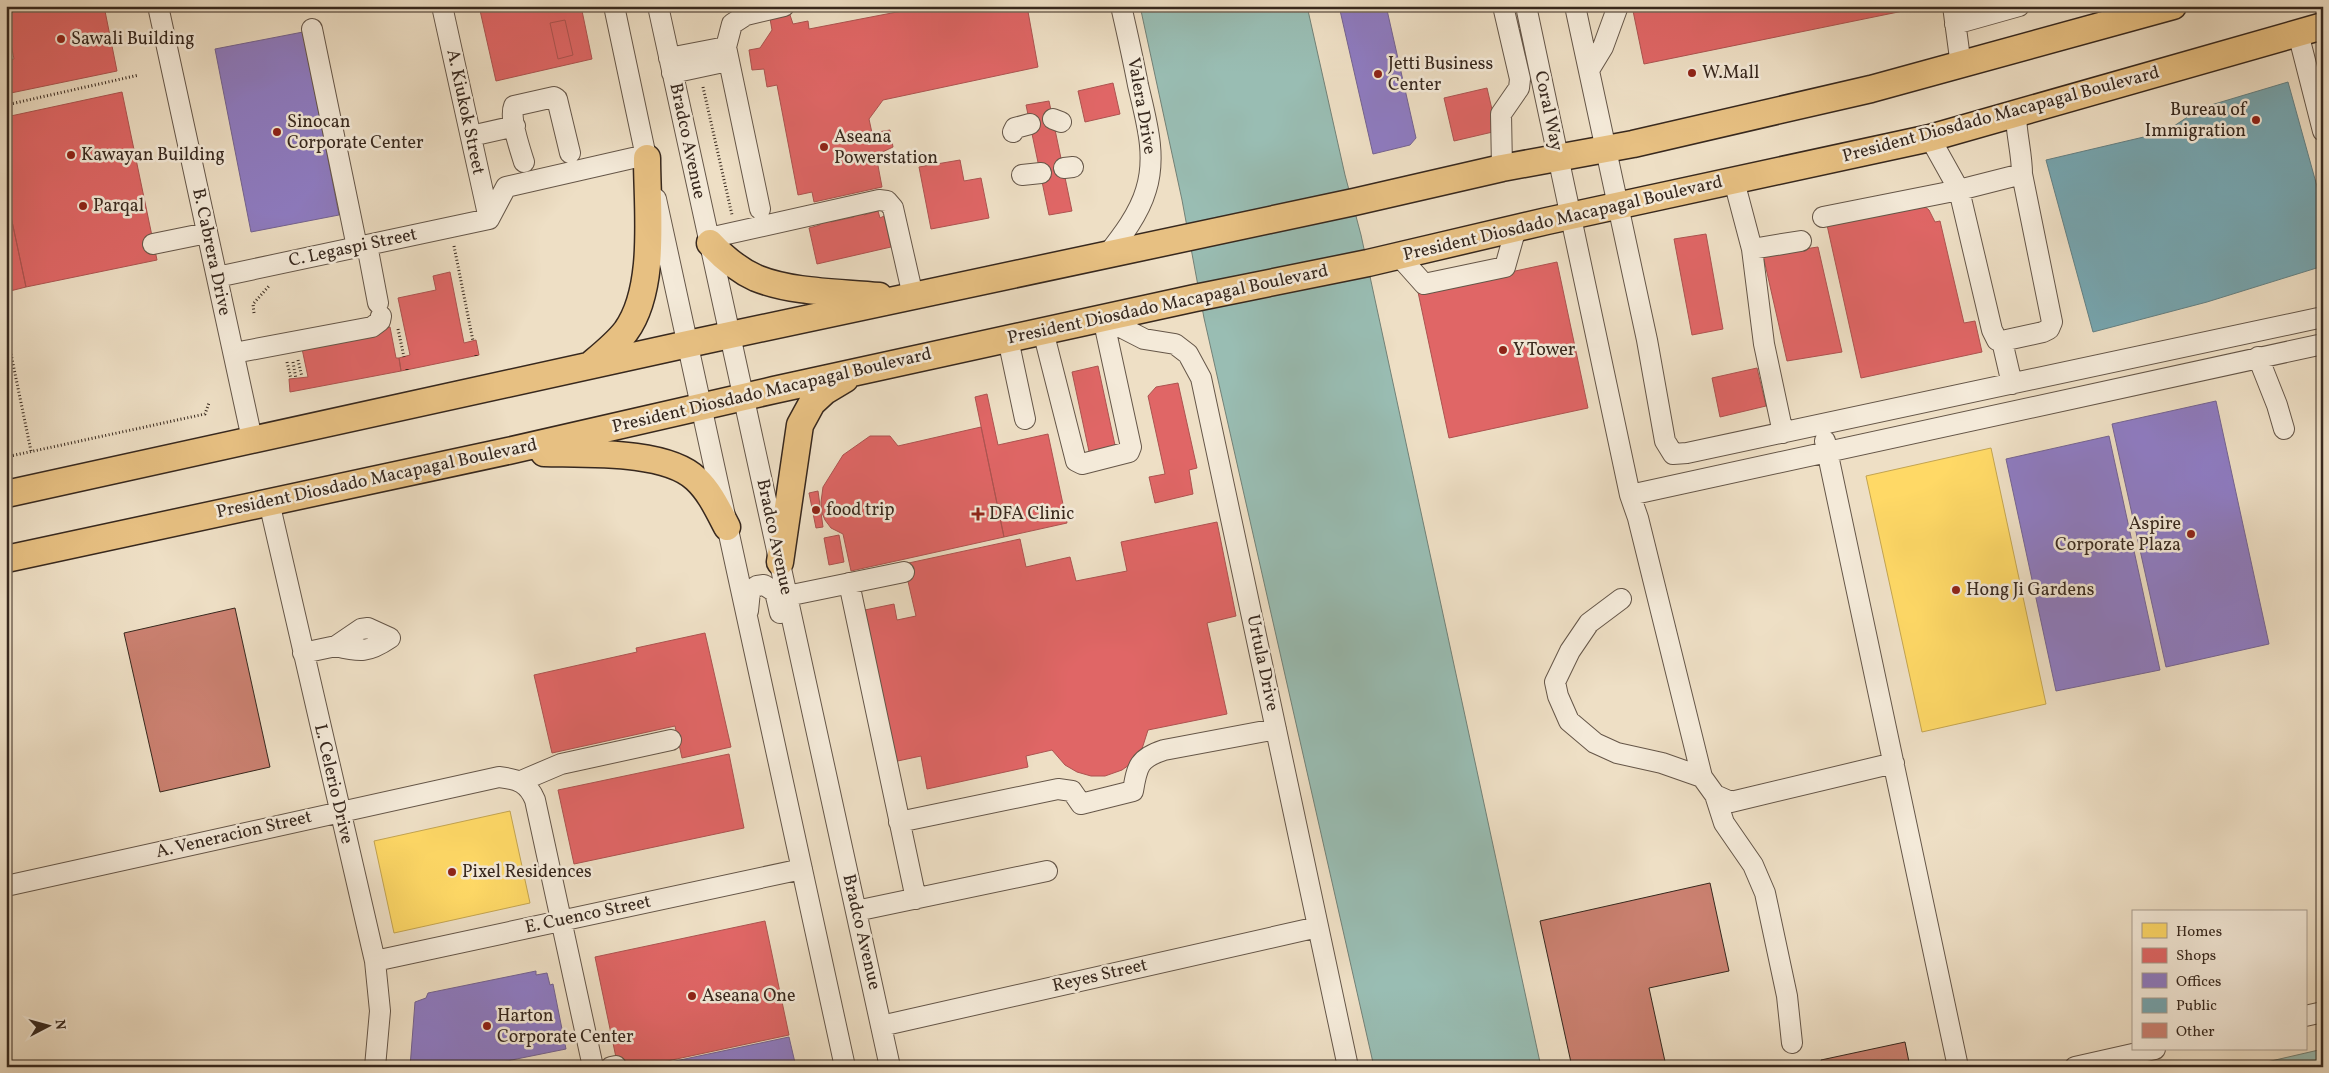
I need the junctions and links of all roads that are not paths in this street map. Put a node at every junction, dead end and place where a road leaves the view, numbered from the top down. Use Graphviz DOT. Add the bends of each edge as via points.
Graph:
graph roads {
  1 [pos="158,6"];
  2 [pos="442,6"];
  3 [pos="614,6"];
  4 [pos="658,6"];
  5 [pos="784,6"];
  6 [pos="1121,6"];
  7 [pos="1503,6"];
  8 [pos="1526,6"];
  9 [pos="1575,6"];
  10 [pos="1618,6"];
  11 [pos="2019,6"];
  12 [pos="2155,9"];
  13 [pos="1954,15"];
  14 [pos="312,29"];
  15 [pos="2310,29"];
  16 [pos="727,54"];
  17 [pos="671,66"];
  18 [pos="1961,66"];
  19 [pos="1589,70"];
  20 [pos="2016,114"];
  21 [pos="515,126"];
  22 [pos="2323,131"];
  23 [pos="471,136"];
  24 [pos="1930,138"];
  25 [pos="1606,150"];
  26 [pos="570,153"];
  27 [pos="646,157"];
  28 [pos="1558,159"];
  29 [pos="524,162"];
  30 [pos="1502,168"];
  31 [pos="2022,174"];
  32 [pos="1734,182"];
  33 [pos="1959,190"];
  34 [pos="1619,206"];
  35 [pos="760,209"];
  36 [pos="1570,216"];
  37 [pos="1823,217"];
  38 [pos="489,219"];
  39 [pos="1516,228"];
  40 [pos="207,233"];
  41 [pos="709,241"];
  42 [pos="1801,241"];
  43 [pos="153,244"];
  44 [pos="362,246"];
  45 [pos="1752,249"];
  46 [pos="1107,256"];
  47 [pos="1399,256"];
  48 [pos="217,277"];
  49 [pos="908,297"];
  50 [pos="2323,317"];
  51 [pos="1103,318"];
  52 [pos="1043,331"];
  53 [pos="730,335"];
  54 [pos="1008,339"];
  55 [pos="2002,341"];
  56 [pos="688,344"];
  57 [pos="2323,344"];
  58 [pos="234,353"];
  59 [pos="2258,357"];
  60 [pos="588,366"];
  61 [pos="857,372"];
  62 [pos="2012,384"];
  63 [pos="744,396"];
  64 [pos="701,406"];
  65 [pos="1025,419"];
  66 [pos="1822,424"];
  67 [pos="2284,430"];
  68 [pos="1783,433"];
  69 [pos="252,439"];
  70 [pos="508,452"];
  71 [pos="1828,452"];
  72 [pos="6,494"];
  73 [pos="1630,495"];
  74 [pos="269,502"];
  75 [pos="727,527"];
  76 [pos="6,559"];
  77 [pos="780,562"];
  78 [pos="904,572"];
  79 [pos="849,583"];
  80 [pos="787,596"];
  81 [pos="1621,599"];
  82 [pos="748,622"];
  83 [pos="795,635"];
  84 [pos="336,646"];
  85 [pos="303,653"];
  86 [pos="1276,729"];
  87 [pos="672,740"];
  88 [pos="1894,763"];
  89 [pos="1702,777"];
  90 [pos="521,781"];
  91 [pos="1715,796"];
  92 [pos="339,812"];
  93 [pos="899,822"];
  94 [pos="802,869"];
  95 [pos="1047,871"];
  96 [pos="6,886"];
  97 [pos="916,899"];
  98 [pos="856,911"];
  99 [pos="562,921"];
  100 [pos="1318,927"];
  101 [pos="375,961"];
  102 [pos="2323,1012"];
  103 [pos="2306,1016"];
  104 [pos="882,1026"];
  105 [pos="1792,1043"];
  106 [pos="2151,1050"];
  107 [pos="375,1067"];
  108 [pos="593,1067"];
  109 [pos="845,1067"];
  110 [pos="890,1067"];
  111 [pos="1348,1067"];
  112 [pos="1958,1067"];
  113 [pos="2076,1067"];
  1 -- 40 [label="street, B. Cabrera Drive"];
  2 -- 23 [label="street, A. Kiukok Street"];
  3 -- 27 [label="street"];
  4 -- 17 [label="street, Bradco Avenue"];
  5 -- 16 [label="street" via="746,15 732,24"];
  6 -- 46 [label="street, Valera Drive" via="1152,162 1141,204"];
  7 -- 30 [label="street" via="1520,79 1519,88 1501,114"];
  8 -- 28 [label="street, Coral Way"];
  9 -- 19 [label="street"];
  10 -- 19 [label="street" via="1603,48"];
  11 -- 13 [label="street"];
  12 -- 18 [label="main road"];
  13 -- 18 [label="street"];
  14 -- 44 [label="street"];
  15 -- 20 [label="main road, President Diosdado Macapagal Boulevard"];
  15 -- 22 [label="street"];
  16 -- 17 [label="street"];
  16 -- 17 [label="street" via="699,67"];
  16 -- 35 [label="street"];
  17 -- 41 [label="street, Bradco Avenue"];
  18 -- 25 [label="main road"];
  19 -- 25 [label="street"];
  20 -- 24 [label="main road, President Diosdado Macapagal Boulevard"];
  20 -- 31 [label="street"];
  21 -- 23 [label="street"];
  21 -- 26 [label="street" via="514,106 554,97"];
  21 -- 29 [label="street"];
  23 -- 38 [label="street, A. Kiukok Street"];
  24 -- 32 [label="main road, President Diosdado Macapagal Boulevard"];
  24 -- 33 [label="street"];
  25 -- 28 [label="main road"];
  25 -- 34 [label="street"];
  27 -- 38 [label="street" via="506,188"];
  27 -- 56 [label="street"];
  27 -- 60 [label="main road" via="647,245 642,296 626,331"];
  28 -- 30 [label="main road"];
  28 -- 36 [label="street, Coral Way"];
  30 -- 46 [label="main road"];
  31 -- 33 [label="street"];
  31 -- 55 [label="street" via="2052,322 2043,332"];
  32 -- 34 [label="main road, President Diosdado Macapagal Boulevard"];
  32 -- 45 [label="street"];
  33 -- 37 [label="street"];
  33 -- 55 [label="street" via="1992,330"];
  34 -- 36 [label="main road, President Diosdado Macapagal Boulevard"];
  34 -- 68 [label="street" via="1669,449 1673,454 1687,453"];
  36 -- 39 [label="main road, President Diosdado Macapagal Boulevard"];
  36 -- 73 [label="street, Coral Way"];
  38 -- 44 [label="street, C. Legaspi Street"];
  39 -- 47 [label="main road, President Diosdado Macapagal Boulevard"];
  39 -- 47 [label="street" via="1504,267 1424,284"];
  40 -- 43 [label="street"];
  40 -- 48 [label="street, B. Cabrera Drive"];
  41 -- 49 [label="main road" via="740,269 774,284"];
  41 -- 49 [label="street" via="736,232 879,200 887,201 893,208"];
  41 -- 53 [label="street, Bradco Avenue"];
  42 -- 45 [label="street"];
  44 -- 48 [label="street, C. Legaspi Street"];
  44 -- 58 [label="street" via="380,310 380,321 372,327"];
  45 -- 68 [label="street" via="1764,344"];
  46 -- 49 [label="main road"];
  47 -- 51 [label="main road, President Diosdado Macapagal Boulevard"];
  48 -- 58 [label="street, B. Cabrera Drive"];
  49 -- 53 [label="main road"];
  50 -- 62 [label="street"];
  51 -- 52 [label="main road, President Diosdado Macapagal Boulevard"];
  51 -- 52 [label="street" via="1131,448 1129,452 1082,464 1076,461"];
  51 -- 86 [label="street, Urtula Drive" via="1144,339 1175,344 1188,354 1198,372"];
  52 -- 54 [label="main road, President Diosdado Macapagal Boulevard"];
  53 -- 56 [label="main road"];
  53 -- 63 [label="street, Bradco Avenue"];
  54 -- 61 [label="main road, President Diosdado Macapagal Boulevard"];
  54 -- 65 [label="street"];
  55 -- 62 [label="street"];
  56 -- 60 [label="main road"];
  56 -- 64 [label="street"];
  57 -- 59 [label="street"];
  58 -- 69 [label="street, B. Cabrera Drive"];
  59 -- 67 [label="street"];
  59 -- 71 [label="street"];
  60 -- 69 [label="main road"];
  61 -- 63 [label="main road, President Diosdado Macapagal Boulevard"];
  61 -- 77 [label="main road" via="818,397 800,425"];
  62 -- 66 [label="street"];
  63 -- 64 [label="main road, President Diosdado Macapagal Boulevard"];
  63 -- 77 [label="street, Bradco Avenue"];
  64 -- 70 [label="main road, President Diosdado Macapagal Boulevard"];
  64 -- 75 [label="street"];
  66 -- 68 [label="street"];
  66 -- 71 [label="street"];
  69 -- 72 [label="main road"];
  70 -- 74 [label="main road, President Diosdado Macapagal Boulevard"];
  70 -- 75 [label="main road" via="627,456 675,464 703,486"];
  71 -- 73 [label="street"];
  71 -- 88 [label="street"];
  73 -- 89 [label="street, Coral Way"];
  74 -- 76 [label="main road, President Diosdado Macapagal Boulevard"];
  74 -- 85 [label="street, L. Celerio Drive"];
  75 -- 82 [label="street"];
  77 -- 80 [label="street, Bradco Avenue"];
  78 -- 79 [label="street"];
  79 -- 80 [label="street"];
  79 -- 93 [label="street"];
  80 -- 83 [label="street, Bradco Avenue"];
  81 -- 89 [label="street" via="1589,624 1570,651 1555,682 1569,721 1595,743 1617,753 1662,763"];
  82 -- 83 [label="street" via="749,594 754,587 764,585 775,592 780,617"];
  82 -- 94 [label="street"];
  83 -- 98 [label="street, Bradco Avenue"];
  84 -- 85 [label="street"];
  85 -- 92 [label="street, L. Celerio Drive"];
  86 -- 93 [label="street" via="1151,754 1136,771 1133,791 1081,804 1072,791 1058,789"];
  86 -- 100 [label="street, Urtula Drive"];
  87 -- 90 [label="street" via="561,764"];
  88 -- 91 [label="street" via="1731,802"];
  88 -- 112 [label="street"];
  89 -- 91 [label="street"];
  90 -- 92 [label="street, A. Veneracion Street" via="499,777"];
  90 -- 99 [label="street" via="535,800"];
  91 -- 105 [label="street" via="1724,823 1753,865 1765,893"];
  92 -- 96 [label="street, A. Veneracion Street"];
  92 -- 101 [label="street, L. Celerio Drive"];
  93 -- 97 [label="street"];
  94 -- 99 [label="street, E. Cuenco Street"];
  94 -- 109 [label="street"];
  95 -- 97 [label="street"];
  97 -- 98 [label="street"];
  98 -- 104 [label="street, Bradco Avenue"];
  99 -- 101 [label="street, E. Cuenco Street"];
  99 -- 108 [label="street"];
  100 -- 104 [label="street, Reyes Street"];
  100 -- 111 [label="street, Urtula Drive"];
  101 -- 107 [label="street, L. Celerio Drive" via="380,1011"];
  102 -- 103 [label="street"];
  104 -- 110 [label="street, Bradco Avenue"];
  106 -- 113 [label="street"];
}
